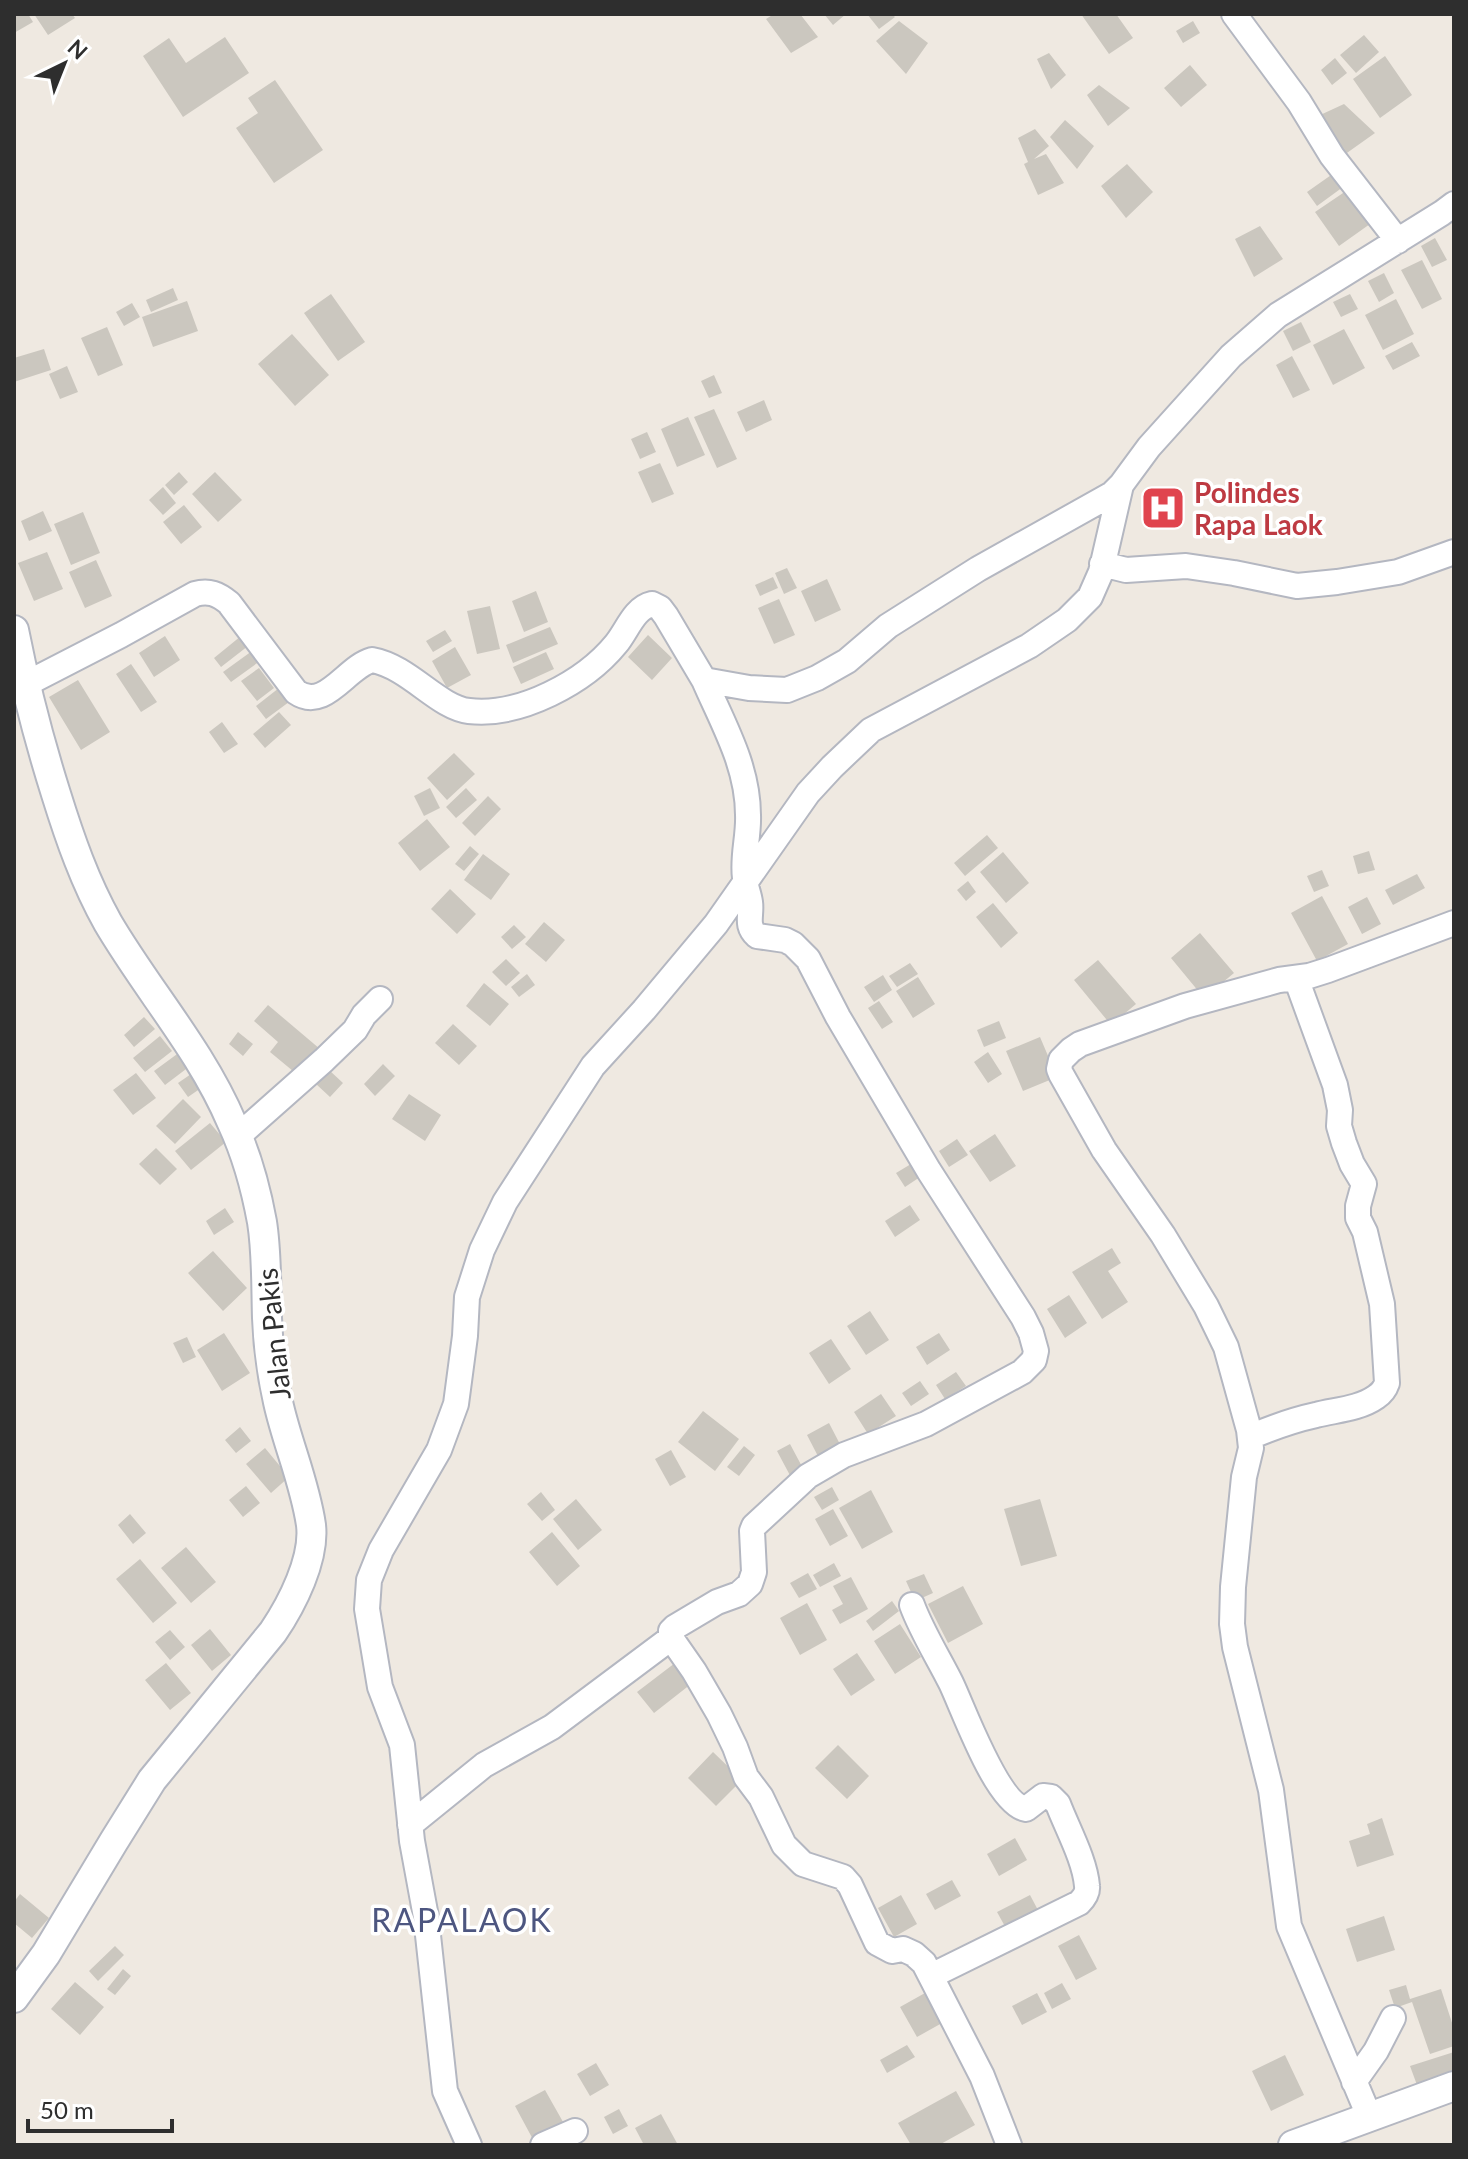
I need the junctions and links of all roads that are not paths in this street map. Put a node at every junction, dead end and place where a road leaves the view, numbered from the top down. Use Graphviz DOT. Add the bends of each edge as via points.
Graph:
graph roads {
  1 [pos="1234,14"];
  2 [pos="1454,204"];
  3 [pos="1398,241"];
  4 [pos="1121,485"];
  5 [pos="1454,552"];
  6 [pos="1102,564"];
  7 [pos="14,630"];
  8 [pos="704,680"];
  9 [pos="24,685"];
  10 [pos="745,882"];
  11 [pos="1454,923"];
  12 [pos="1296,978"];
  13 [pos="380,999"];
  14 [pos="237,1137"];
  15 [pos="1250,1437"];
  16 [pos="912,1605"];
  17 [pos="671,1638"];
  18 [pos="410,1825"];
  19 [pos="931,1976"];
  20 [pos="14,1998"];
  21 [pos="1393,2018"];
  22 [pos="1354,2082"];
  23 [pos="1454,2086"];
  24 [pos="1369,2116"];
  25 [pos="575,2131"];
  26 [pos="469,2145"];
  27 [pos="543,2145"];
  28 [pos="1009,2145"];
  29 [pos="1293,2145"];
  1 -- 3 [label="street"];
  2 -- 3 [label="street"];
  3 -- 4 [label="street" via="1278,315 1231,356"];
  4 -- 6 [label="street"];
  4 -- 8 [label="street" via="888,626 847,661 817,678 787,690"];
  5 -- 6 [label="street" via="1398,572 1297,586 1186,566 1126,570"];
  6 -- 10 [label="street" via="1090,597 1067,620 1029,646 871,730 808,793"];
  7 -- 9 [label="street, Jalan Pakis"];
  8 -- 9 [label="street" via="666,616 652,604 639,611 618,643 585,673 514,708 466,711 399,670 372,660 324,695 308,698 296,692 229,603 204,591"];
  8 -- 10 [label="street" via="746,782"];
  9 -- 14 [label="street, Jalan Pakis" via="74,853 108,922 212,1081"];
  10 -- 17 [label="street" via="753,932 785,940 808,959 929,1171 1023,1317 1036,1351 1030,1365 1007,1381 808,1476 754,1526 750,1584 675,1627"];
  10 -- 18 [label="street" via="716,924 593,1066 505,1202 482,1250 467,1297 456,1404 439,1450 369,1580 371,1640 380,1687 402,1745"];
  11 -- 12 [label="street"];
  12 -- 15 [label="street" via="1335,1085 1344,1143 1364,1184 1358,1218 1382,1304 1387,1383 1374,1399"];
  12 -- 15 [label="street" via="1185,1006 1080,1044 1059,1065 1104,1150 1206,1306 1226,1347"];
  13 -- 14 [label="street" via="355,1030"];
  14 -- 20 [label="street, Jalan Pakis" via="262,1222 271,1368 311,1525 309,1552 285,1614 152,1780"];
  15 -- 22 [label="street" via="1233,1587 1235,1647 1271,1790 1289,1926"];
  16 -- 19 [label="street" via="1003,1789 1021,1809 1043,1796 1058,1804 1087,1886 1079,1903"];
  17 -- 18 [label="street" via="552,1727 484,1765"];
  17 -- 19 [label="street" via="719,1714 784,1845 803,1864 843,1877 877,1943 914,1954"];
  18 -- 26 [label="street" via="445,2091"];
  19 -- 28 [label="street" via="982,2076"];
  21 -- 22 [label="street"];
  22 -- 24 [label="street"];
  23 -- 24 [label="street"];
  24 -- 29 [label="street"];
  25 -- 27 [label="street"];
}
